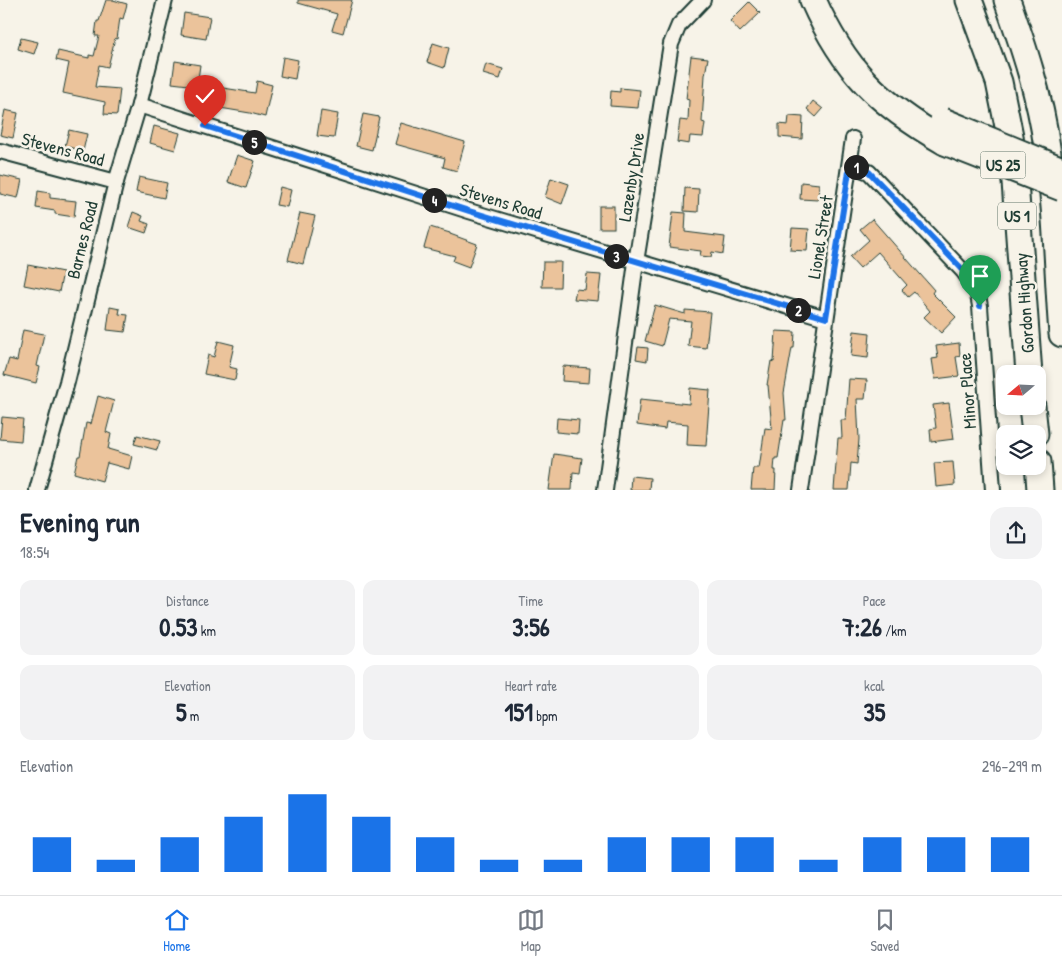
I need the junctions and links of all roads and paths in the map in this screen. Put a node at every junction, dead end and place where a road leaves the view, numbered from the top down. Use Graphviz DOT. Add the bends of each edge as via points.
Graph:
graph roads {
  1 [pos="165,0"];
  2 [pos="703,0"];
  3 [pos="813,0"];
  4 [pos="831,0"];
  5 [pos="959,0"];
  6 [pos="969,0"];
  7 [pos="1006,0"];
  8 [pos="992,61"];
  9 [pos="139,105"];
  10 [pos="944,131"];
  11 [pos="853,139"];
  12 [pos="0,151"];
  13 [pos="850,165"];
  14 [pos="1062,170"];
  15 [pos="116,182"];
  16 [pos="1062,188"];
  17 [pos="636,262"];
  18 [pos="826,318"];
  19 [pos="1062,334"];
  20 [pos="1028,365"];
  21 [pos="1039,475"];
  22 [pos="37,490"];
  23 [pos="604,490"];
  24 [pos="801,490"];
  25 [pos="993,490"];
  26 [pos="1040,490"];
  1 -- 9 [label="street, Barnes Road"];
  2 -- 17 [label="street, Lazenby Drive" via="679,25 671,44"];
  3 -- 10 [label="highway, US 25" via="825,27 854,71 911,121"];
  4 -- 10 [label="highway" via="855,44 888,82"];
  5 -- 8 [label="highway"];
  6 -- 8 [label="highway, Gordon Highway / US 1"];
  7 -- 19 [label="highway, Gordon Highway / US 1" via="1034,82 1048,149"];
  8 -- 20 [label="highway, Gordon Highway / US 1" via="1011,145"];
  9 -- 15 [label="street, Barnes Road"];
  9 -- 17 [label="street, Stevens Road"];
  10 -- 14 [label="highway, bridge"];
  10 -- 16 [label="highway, US 25, bridge"];
  11 -- 13 [label="street, Lionel Street"];
  12 -- 15 [label="street, Stevens Road"];
  13 -- 18 [label="street, Lionel Street"];
  13 -- 25 [label="street, Minor Place" via="869,172 964,271 977,290"];
  15 -- 22 [label="street, Barnes Road"];
  17 -- 18 [label="street, Stevens Road"];
  17 -- 23 [label="street, Lazenby Drive"];
  18 -- 24 [label="street, Lionel Street"];
  21 -- 26 [label="highway"];
}
